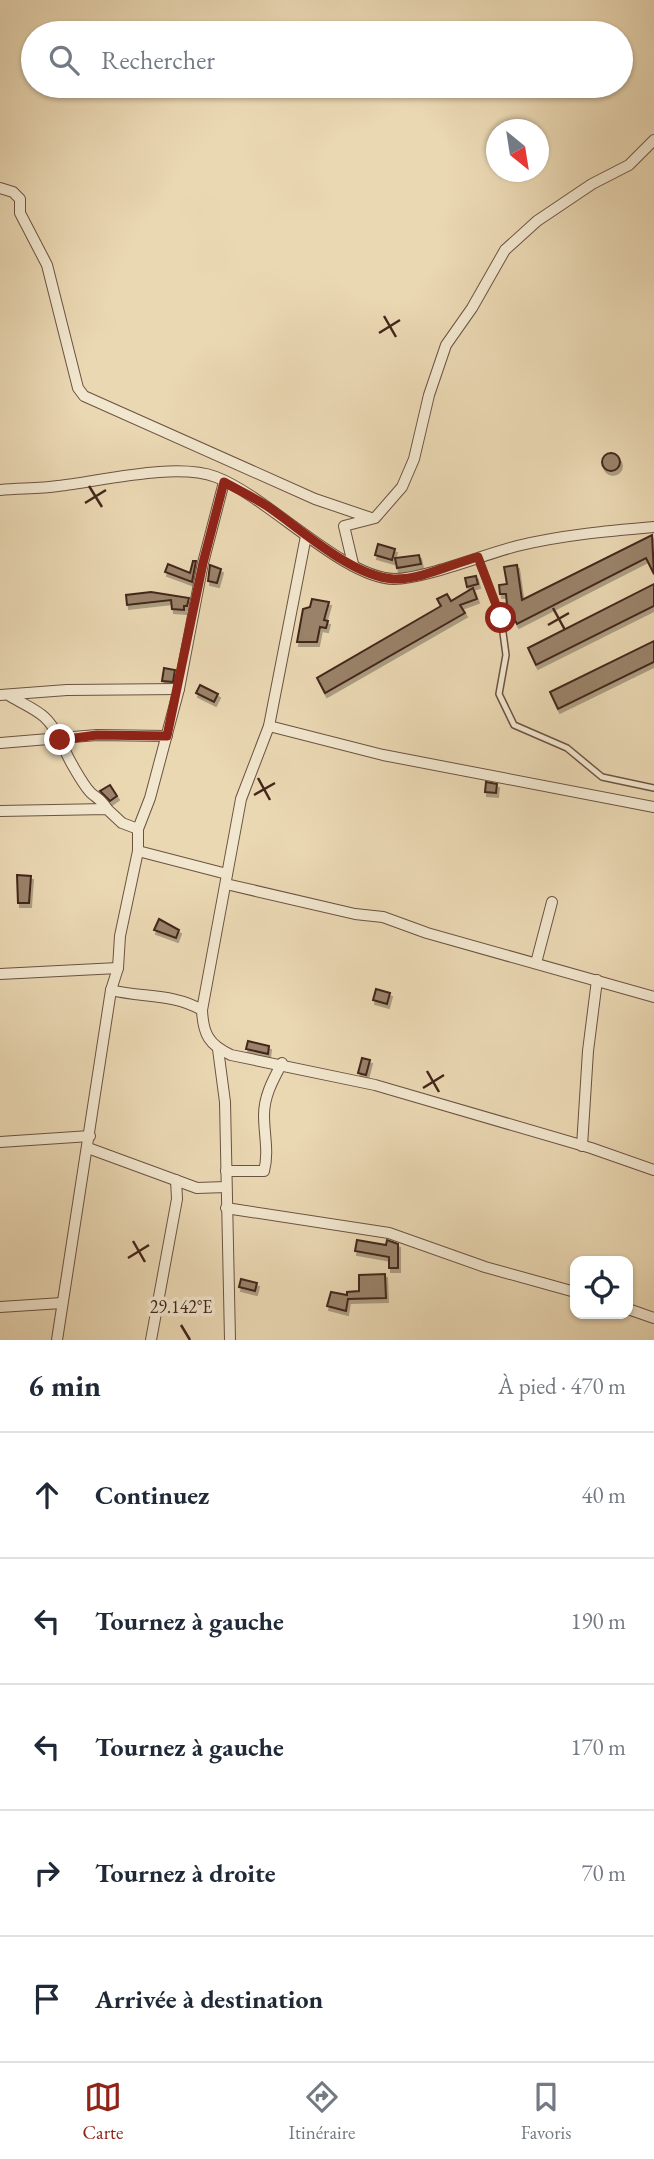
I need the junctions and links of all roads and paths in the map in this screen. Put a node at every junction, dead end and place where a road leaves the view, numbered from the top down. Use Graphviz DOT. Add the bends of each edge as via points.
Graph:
graph roads {
  1 [pos="654,140"];
  2 [pos="0,188"];
  3 [pos="224,482"];
  4 [pos="0,490"];
  5 [pos="372,518"];
  6 [pos="654,527"];
  7 [pos="306,536"];
  8 [pos="478,557"];
  9 [pos="353,564"];
  10 [pos="179,689"];
  11 [pos="5,695"];
  12 [pos="269,726"];
  13 [pos="167,736"];
  14 [pos="61,740"];
  15 [pos="0,743"];
  16 [pos="654,788"];
  17 [pos="654,807"];
  18 [pos="107,809"];
  19 [pos="0,811"];
  20 [pos="138,830"];
  21 [pos="138,851"];
  22 [pos="227,878"];
  23 [pos="552,902"];
  24 [pos="536,963"];
  25 [pos="118,968"];
  26 [pos="0,974"];
  27 [pos="597,980"];
  28 [pos="111,990"];
  29 [pos="654,997"];
  30 [pos="202,1010"];
  31 [pos="218,1049"];
  32 [pos="282,1063"];
  33 [pos="90,1136"];
  34 [pos="0,1142"];
  35 [pos="582,1146"];
  36 [pos="88,1148"];
  37 [pos="226,1171"];
  38 [pos="654,1171"];
  39 [pos="176,1180"];
  40 [pos="226,1187"];
  41 [pos="226,1208"];
  42 [pos="570,1291"];
  43 [pos="62,1303"];
  44 [pos="0,1307"];
  45 [pos="633,1311"];
  46 [pos="654,1318"];
  47 [pos="57,1340"];
  48 [pos="151,1340"];
  49 [pos="230,1340"];
  1 -- 5 [label="street" via="629,165 537,221 505,250 446,345 402,487"];
  2 -- 5 [label="street" via="20,199 20,213 47,265 78,388 90,402 315,499"];
  3 -- 4 [label="street" via="198,472 174,471"];
  3 -- 7 [label="street" via="267,506"];
  3 -- 10 [label="street"];
  5 -- 9 [label="street" via="344,526"];
  6 -- 8 [label="street" via="561,537"];
  7 -- 9 [label="street"];
  7 -- 12 [label="street"];
  8 -- 9 [label="street" via="393,579"];
  8 -- 16 [label="lane" via="501,618 506,654 499,694 514,725 567,748 601,777"];
  10 -- 11 [label="street"];
  10 -- 13 [label="street"];
  11 -- 14 [label="street" via="50,719"];
  12 -- 17 [label="street" via="383,755"];
  12 -- 22 [label="street" via="241,800"];
  13 -- 14 [label="street" via="97,735"];
  13 -- 20 [label="street"];
  14 -- 15 [label="street"];
  14 -- 18 [label="street" via="62,750 83,784"];
  18 -- 19 [label="street"];
  18 -- 20 [label="street"];
  20 -- 21 [label="street"];
  21 -- 22 [label="street"];
  21 -- 25 [label="street"];
  22 -- 24 [label="street" via="355,914 383,917"];
  22 -- 30 [label="street"];
  23 -- 24 [label="street"];
  24 -- 27 [label="street"];
  25 -- 26 [label="street"];
  25 -- 28 [label="street"];
  27 -- 29 [label="street"];
  27 -- 35 [label="street"];
  28 -- 30 [label="street" via="176,998"];
  28 -- 33 [label="street"];
  30 -- 31 [label="street" via="204,1033"];
  31 -- 32 [label="street"];
  31 -- 37 [label="street" via="225,1102"];
  32 -- 35 [label="street" via="375,1085"];
  32 -- 37 [label="street" via="267,1094 264,1171"];
  33 -- 34 [label="street"];
  33 -- 36 [label="street"];
  35 -- 38 [label="street"];
  36 -- 39 [label="street"];
  36 -- 43 [label="street"];
  37 -- 40 [label="street"];
  39 -- 40 [label="street" via="197,1188"];
  39 -- 48 [label="street" via="177,1199"];
  40 -- 41 [label="street"];
  41 -- 42 [label="street" via="389,1233"];
  41 -- 49 [label="street"];
  43 -- 44 [label="street"];
  43 -- 47 [label="street"];
  45 -- 46 [label="street"];
}
